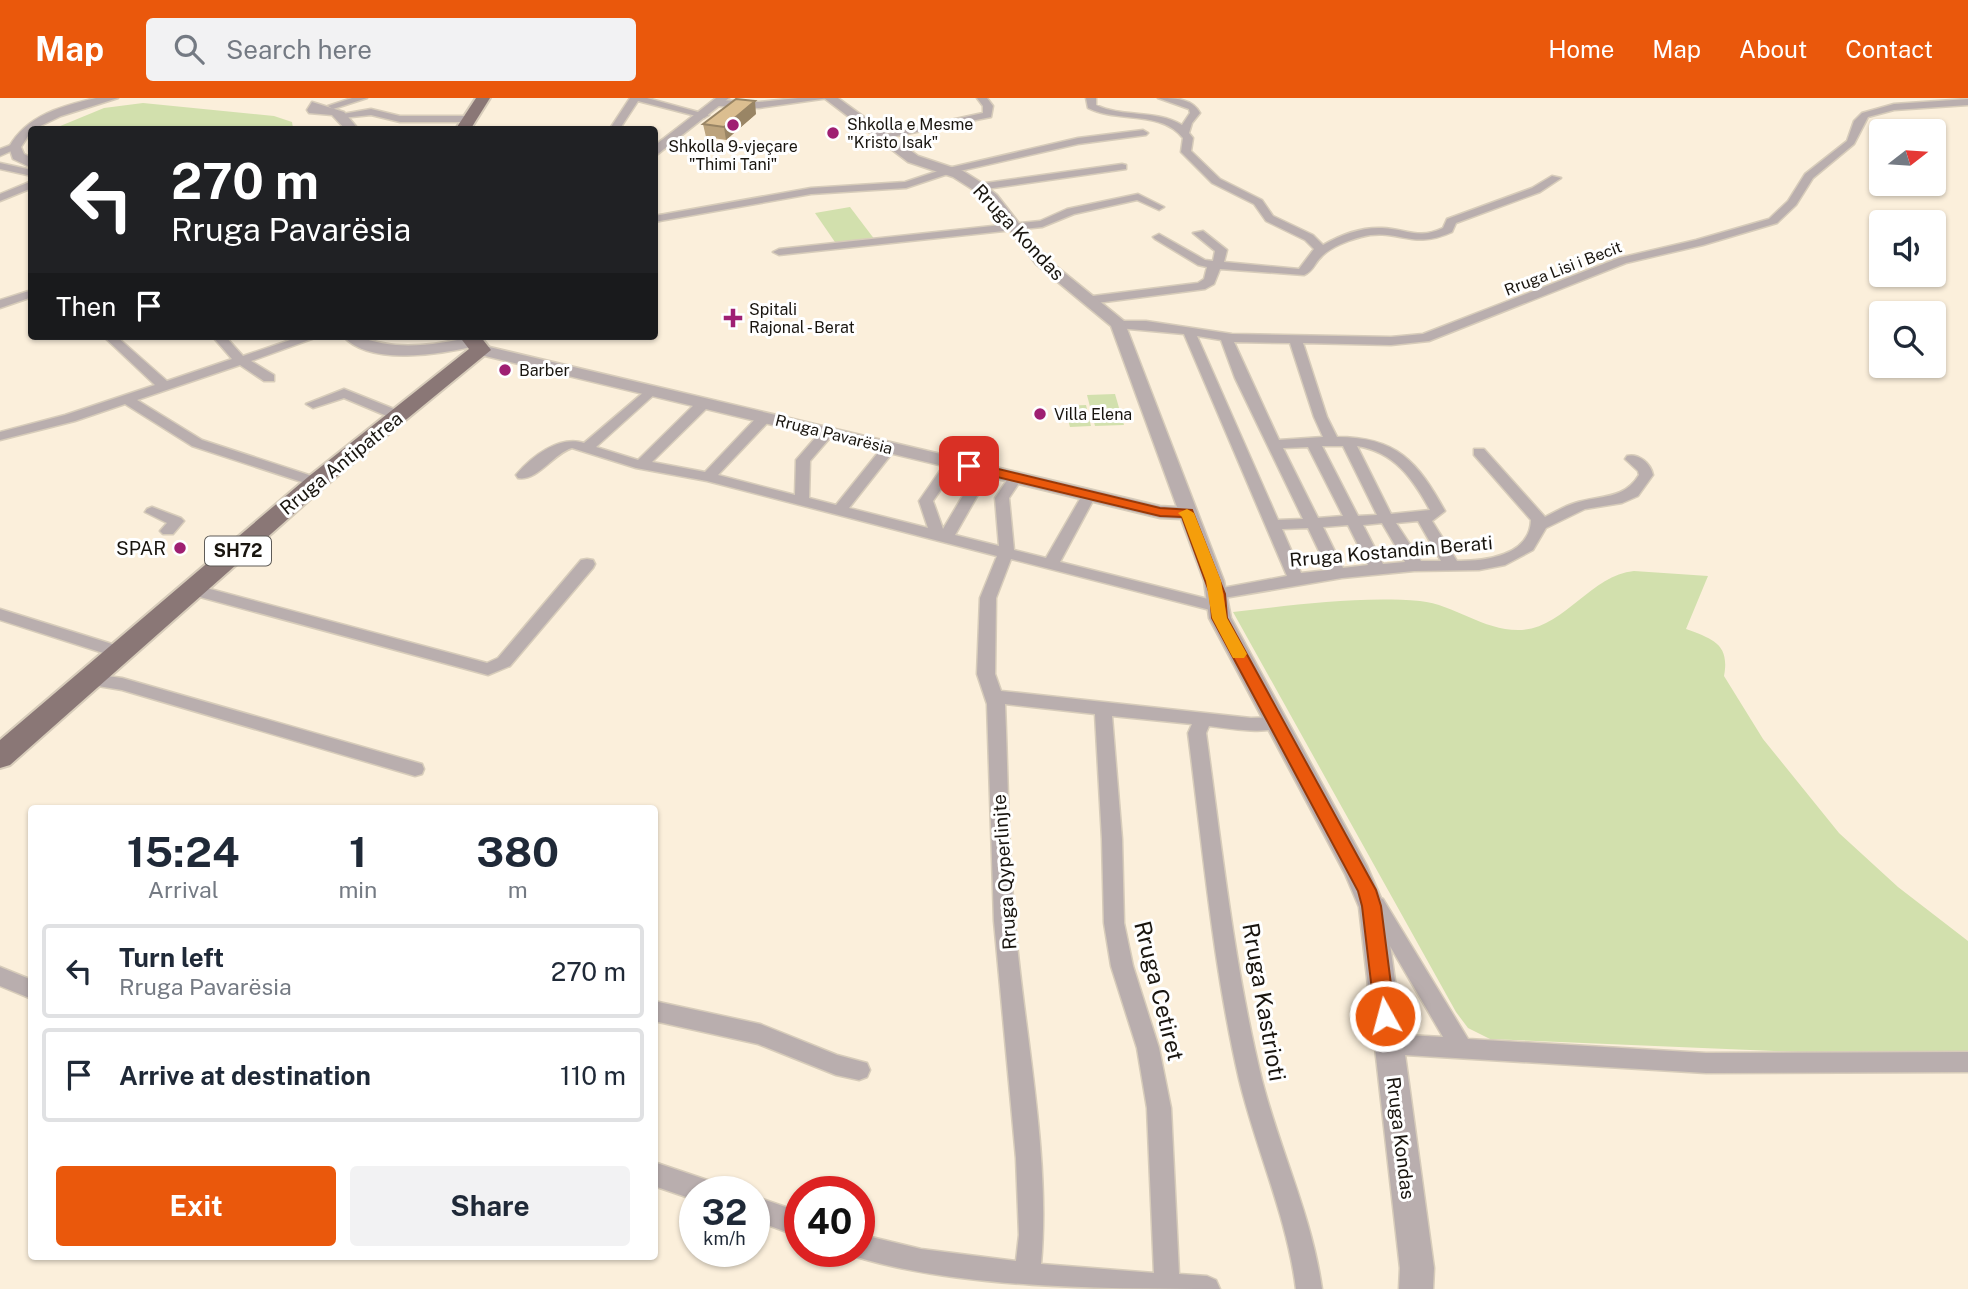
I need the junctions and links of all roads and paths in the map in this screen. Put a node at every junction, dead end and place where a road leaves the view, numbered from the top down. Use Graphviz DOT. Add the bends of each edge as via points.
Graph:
graph roads {
  1 [pos="112,98"];
  2 [pos="362,98"];
  3 [pos="483,98"];
  4 [pos="636,98"];
  5 [pos="824,98"];
  6 [pos="830,98"];
  7 [pos="982,98"];
  8 [pos="1091,98"];
  9 [pos="1163,98"];
  10 [pos="303,99"];
  11 [pos="720,101"];
  12 [pos="1968,102"];
  13 [pos="328,109"];
  14 [pos="704,115"];
  15 [pos="466,124"];
  16 [pos="323,125"];
  17 [pos="35,126"];
  18 [pos="348,126"];
  19 [pos="617,126"];
  20 [pos="28,131"];
  21 [pos="1185,131"];
  22 [pos="1143,133"];
  23 [pos="882,136"];
  24 [pos="15,147"];
  25 [pos="658,150"];
  26 [pos="0,153"];
  27 [pos="28,162"];
  28 [pos="0,166"];
  29 [pos="1122,167"];
  30 [pos="948,171"];
  31 [pos="28,172"];
  32 [pos="1556,178"];
  33 [pos="28,186"];
  34 [pos="979,187"];
  35 [pos="19,190"];
  36 [pos="0,198"];
  37 [pos="28,198"];
  38 [pos="1159,207"];
  39 [pos="658,218"];
  40 [pos="1012,225"];
  41 [pos="1199,233"];
  42 [pos="1159,237"];
  43 [pos="779,252"];
  44 [pos="1320,252"];
  45 [pos="1218,265"];
  46 [pos="28,294"];
  47 [pos="1089,300"];
  48 [pos="0,304"];
  49 [pos="1118,324"];
  50 [pos="1189,332"];
  51 [pos="1226,337"];
  52 [pos="1294,338"];
  53 [pos="113,340"];
  54 [pos="222,340"];
  55 [pos="301,340"];
  56 [pos="358,340"];
  57 [pos="474,343"];
  58 [pos="239,359"];
  59 [pos="269,378"];
  60 [pos="163,386"];
  61 [pos="651,390"];
  62 [pos="125,399"];
  63 [pos="705,403"];
  64 [pos="313,404"];
  65 [pos="399,416"];
  66 [pos="765,417"];
  67 [pos="828,432"];
  68 [pos="0,436"];
  69 [pos="1341,442"];
  70 [pos="1313,443"];
  71 [pos="1274,444"];
  72 [pos="890,447"];
  73 [pos="586,448"];
  74 [pos="1479,452"];
  75 [pos="1632,459"];
  76 [pos="953,462"];
  77 [pos="641,465"];
  78 [pos="985,470"];
  79 [pos="523,475"];
  80 [pos="708,477"];
  81 [pos="1016,477"];
  82 [pos="316,482"];
  83 [pos="1089,495"];
  84 [pos="802,502"];
  85 [pos="839,511"];
  86 [pos="152,512"];
  87 [pos="1187,513"];
  88 [pos="1422,516"];
  89 [pos="1386,518"];
  90 [pos="1352,520"];
  91 [pos="1314,522"];
  92 [pos="1274,525"];
  93 [pos="1540,525"];
  94 [pos="168,531"];
  95 [pos="942,536"];
  96 [pos="1006,552"];
  97 [pos="587,564"];
  98 [pos="1051,564"];
  99 [pos="1451,564"];
  100 [pos="1416,566"];
  101 [pos="1378,569"];
  102 [pos="1338,574"];
  103 [pos="1296,579"];
  104 [pos="195,590"];
  105 [pos="1218,601"];
  106 [pos="0,614"];
  107 [pos="122,653"];
  108 [pos="92,680"];
  109 [pos="995,697"];
  110 [pos="1103,708"];
  111 [pos="1203,719"];
  112 [pos="1276,723"];
  113 [pos="0,757"];
  114 [pos="415,769"];
  115 [pos="1367,890"];
  116 [pos="0,976"];
  117 [pos="28,988"];
  118 [pos="658,1013"];
  119 [pos="1389,1044"];
  120 [pos="1461,1048"];
  121 [pos="1968,1062"];
  122 [pos="859,1070"];
  123 [pos="658,1175"];
  124 [pos="679,1182"];
  125 [pos="875,1251"];
  126 [pos="1027,1275"];
  127 [pos="1167,1287"];
  128 [pos="1208,1289"];
  129 [pos="1310,1289"];
  130 [pos="1416,1289"];
  1 -- 17 [label="street"];
  2 -- 13 [label="street"];
  3 -- 15 [label="main road"];
  4 -- 14 [label="street"];
  4 -- 19 [label="street"];
  5 -- 11 [label="street" via="759,105"];
  6 -- 23 [label="street, Rruga Kondas"];
  7 -- 23 [label="street" via="988,106 987,116"];
  8 -- 21 [label="street" via="1091,106 1107,114 1158,118"];
  9 -- 21 [label="street" via="1193,108 1195,113"];
  10 -- 13 [label="street" via="304,104"];
  11 -- 14 [label="street"];
  12 -- 52 [label="street, Rruga Lisi i Becit" via="1894,107 1865,115 1851,142 1809,176 1784,212 1765,224 1623,260 1425,338"];
  13 -- 15 [label="street"];
  13 -- 16 [label="street"];
  13 -- 18 [label="street"];
  14 -- 25 [label="street"];
  20 -- 24 [label="street"];
  21 -- 44 [label="street" via="1185,149 1210,177 1258,202 1264,213 1315,242"];
  22 -- 30 [label="street" via="1078,141"];
  23 -- 30 [label="street, Rruga Kondas" via="919,162"];
  24 -- 26 [label="street"];
  24 -- 27 [label="street" via="18,156"];
  28 -- 31 [label="street"];
  29 -- 34 [label="street"];
  30 -- 34 [label="street, Rruga Kondas"];
  30 -- 39 [label="street" via="906,185 811,191"];
  32 -- 44 [label="street" via="1511,200 1451,220 1448,230 1438,234 1413,239 1378,231 1334,243"];
  33 -- 35 [label="street"];
  34 -- 40 [label="street, Rruga Kondas"];
  35 -- 36 [label="street"];
  35 -- 37 [label="street"];
  38 -- 40 [label="street" via="1138,197 1071,211 1042,224"];
  40 -- 43 [label="street"];
  40 -- 47 [label="street, Rruga Kondas" via="1041,261"];
  41 -- 45 [label="street" via="1221,250"];
  42 -- 45 [label="street" via="1202,263"];
  44 -- 45 [label="street" via="1300,273"];
  45 -- 47 [label="street" via="1212,269 1210,281 1201,286"];
  46 -- 48 [label="street"];
  47 -- 49 [label="street, Rruga Kondas"];
  49 -- 50 [label="street, Rruga Lisi i Becit"];
  49 -- 87 [label="street, Rruga Kondas"];
  50 -- 51 [label="street, Rruga Lisi i Becit"];
  50 -- 92 [label="street"];
  51 -- 52 [label="street, Rruga Lisi i Becit"];
  51 -- 71 [label="street"];
  52 -- 69 [label="street" via="1307,366 1324,429"];
  53 -- 60 [label="street"];
  54 -- 58 [label="street"];
  55 -- 58 [label="street"];
  56 -- 57 [label="street" via="388,350"];
  57 -- 61 [label="street, Rruga Pavarësia"];
  57 -- 65 [label="main road, Rruga Antipatrea / SH72"];
  58 -- 59 [label="street"];
  58 -- 60 [label="street"];
  60 -- 62 [label="street"];
  61 -- 63 [label="street, Rruga Pavarësia"];
  61 -- 73 [label="street"];
  62 -- 68 [label="street"];
  62 -- 82 [label="street" via="197,443"];
  63 -- 66 [label="street, Rruga Pavarësia"];
  63 -- 77 [label="street"];
  64 -- 65 [label="street" via="344,393"];
  65 -- 82 [label="main road, Rruga Antipatrea / SH72"];
  66 -- 67 [label="street, Rruga Pavarësia"];
  66 -- 80 [label="street"];
  67 -- 72 [label="street, Rruga Pavarësia"];
  67 -- 84 [label="street" via="803,460"];
  69 -- 70 [label="street"];
  69 -- 88 [label="street" via="1382,445 1397,453 1423,482 1438,511"];
  69 -- 89 [label="street"];
  70 -- 71 [label="street"];
  70 -- 90 [label="street"];
  71 -- 91 [label="street"];
  72 -- 76 [label="street, Rruga Pavarësia"];
  72 -- 85 [label="street"];
  73 -- 77 [label="street"];
  73 -- 79 [label="street" via="562,446"];
  74 -- 93 [label="street" via="1536,513"];
  75 -- 93 [label="street" via="1646,475 1634,490 1619,500 1584,505"];
  76 -- 78 [label="street, Rruga Pavarësia"];
  76 -- 95 [label="street" via="926,501"];
  77 -- 80 [label="street"];
  78 -- 81 [label="street, Rruga Pavarësia"];
  78 -- 95 [label="street"];
  80 -- 84 [label="street"];
  81 -- 83 [label="street, Rruga Pavarësia"];
  81 -- 96 [label="street, Rruga Qyperlinjte" via="1002,498"];
  82 -- 104 [label="main road, Rruga Antipatrea / SH72"];
  83 -- 87 [label="street, Rruga Pavarësia" via="1168,514"];
  83 -- 98 [label="street"];
  84 -- 85 [label="street"];
  85 -- 95 [label="street"];
  86 -- 94 [label="street" via="176,521"];
  87 -- 105 [label="street, Rruga Kondas"];
  88 -- 89 [label="street"];
  88 -- 99 [label="street"];
  89 -- 90 [label="street"];
  89 -- 100 [label="street"];
  90 -- 91 [label="street"];
  90 -- 101 [label="street"];
  91 -- 92 [label="street"];
  91 -- 102 [label="street"];
  92 -- 103 [label="street"];
  93 -- 99 [label="street, Rruga Kostandin Berati" via="1534,543 1511,556 1474,566"];
  95 -- 96 [label="street"];
  96 -- 98 [label="street"];
  96 -- 109 [label="street, Rruga Qyperlinjte" via="988,598 986,674"];
  97 -- 104 [label="street" via="504,662 488,669"];
  98 -- 105 [label="street"];
  99 -- 100 [label="street, Rruga Kostandin Berati"];
  100 -- 101 [label="street, Rruga Kostandin Berati"];
  101 -- 102 [label="street, Rruga Kostandin Berati"];
  102 -- 103 [label="street, Rruga Kostandin Berati"];
  103 -- 105 [label="street, Rruga Kostandin Berati"];
  104 -- 107 [label="main road, Rruga Antipatrea / SH72"];
  105 -- 112 [label="street, Rruga Kondas" via="1220,618"];
  106 -- 107 [label="street"];
  107 -- 108 [label="main road, Rruga Antipatrea / SH72"];
  108 -- 113 [label="main road, Rruga Antipatrea / SH72"];
  108 -- 114 [label="street" via="121,684"];
  109 -- 110 [label="street"];
  109 -- 126 [label="street, Rruga Qyperlinjte" via="1004,921 1028,1158 1031,1235"];
  110 -- 111 [label="street"];
  110 -- 127 [label="street, Rruga Cetiret" via="1114,923 1159,1108"];
  111 -- 112 [label="street"];
  111 -- 129 [label="street, Rruga Kastrioti" via="1197,733 1238,1018 1262,1125 1303,1248"];
  112 -- 115 [label="street, Rruga Kondas"];
  115 -- 119 [label="street, Rruga Kondas"];
  115 -- 120 [label="street"];
  116 -- 117 [label="street"];
  118 -- 122 [label="street" via="760,1034"];
  119 -- 120 [label="street"];
  119 -- 130 [label="street, Rruga Kondas"];
  120 -- 121 [label="street" via="1706,1063"];
  123 -- 124 [label="street"];
  125 -- 126 [label="street" via="905,1259"];
  126 -- 127 [label="street"];
  127 -- 128 [label="street"];
}
